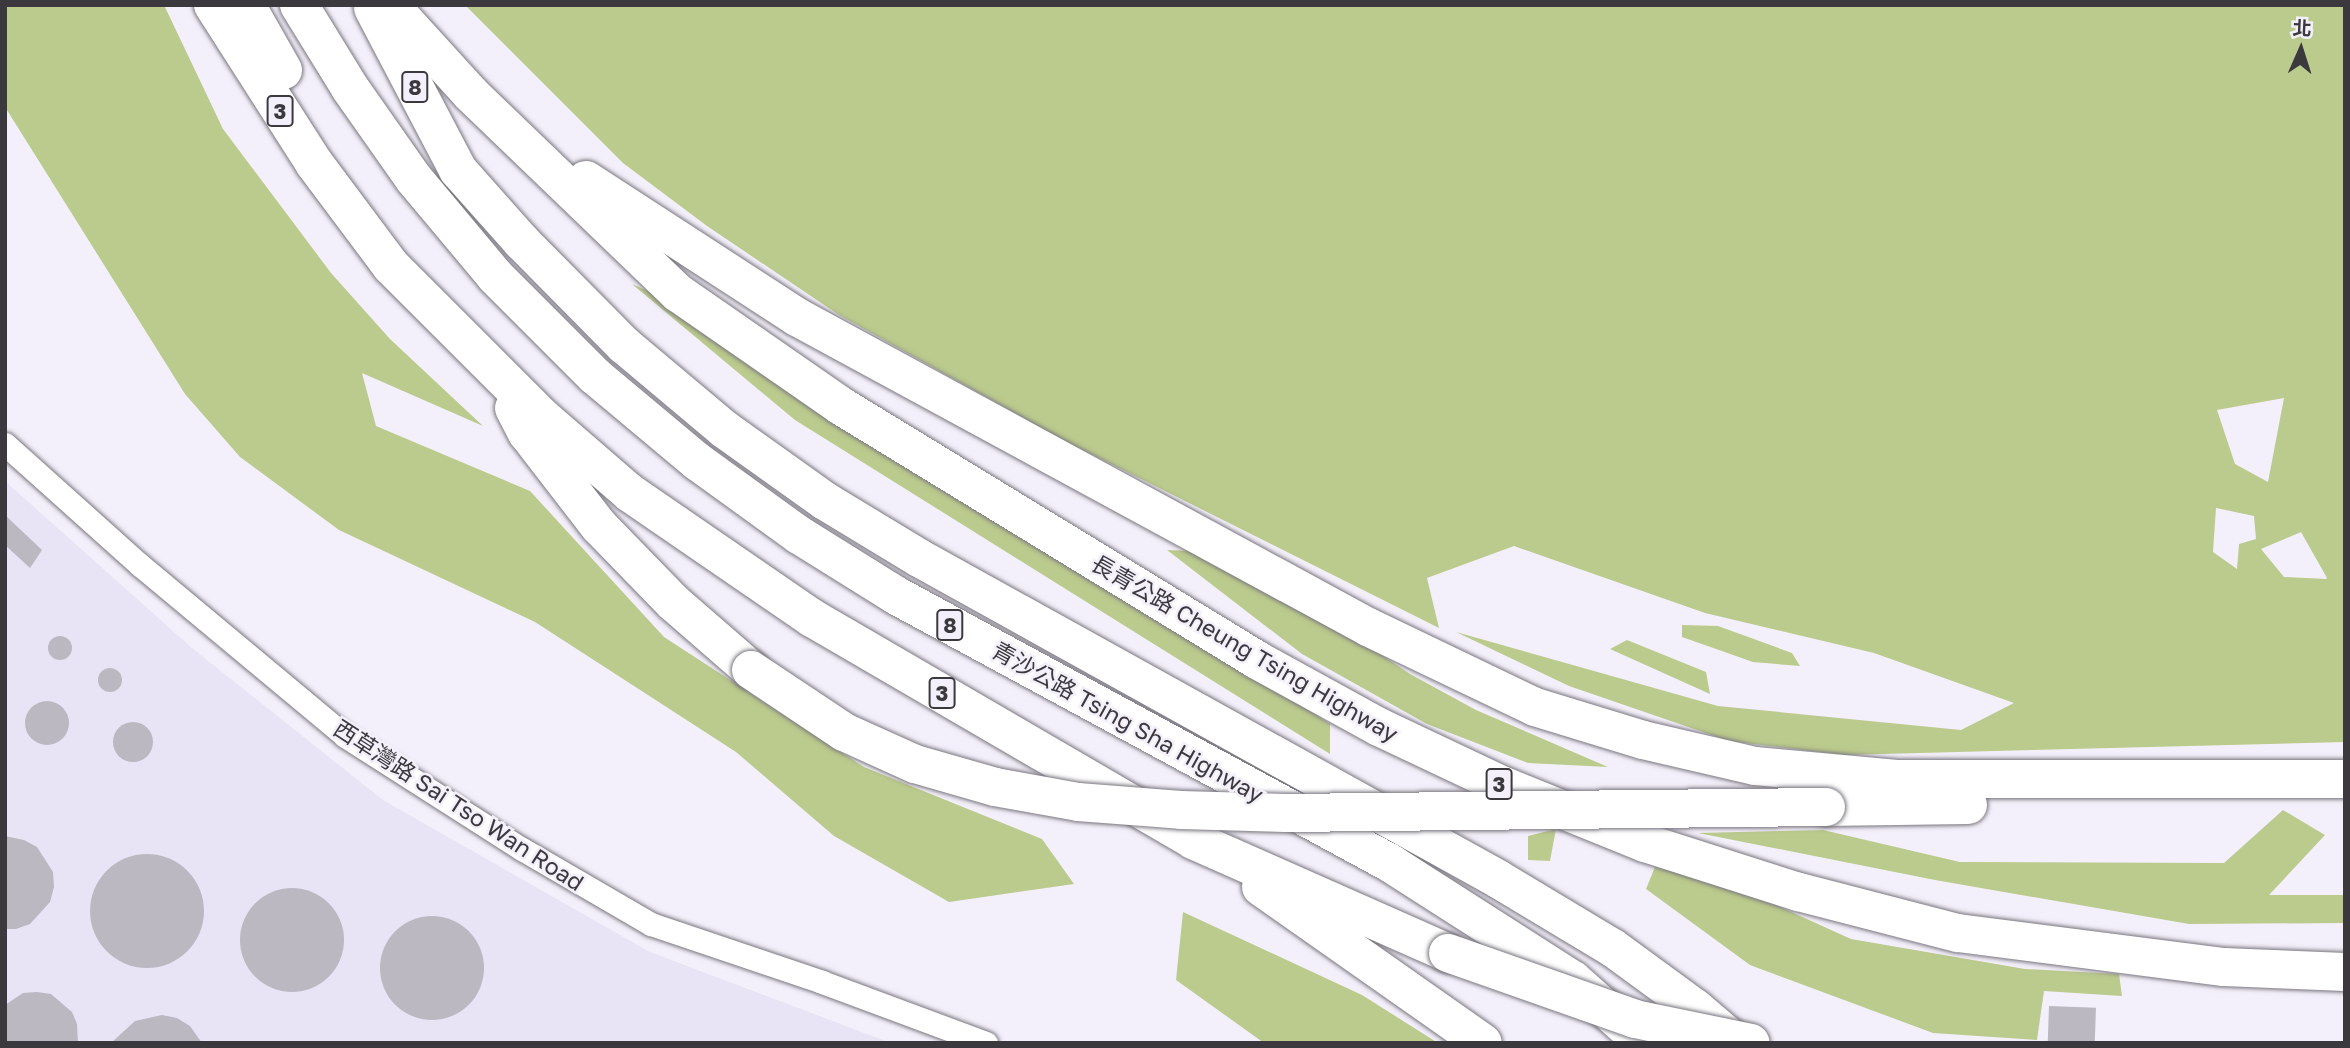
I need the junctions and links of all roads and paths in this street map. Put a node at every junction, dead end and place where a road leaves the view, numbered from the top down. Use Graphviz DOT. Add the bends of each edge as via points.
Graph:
graph roads {
  1 [pos="213,5"];
  2 [pos="246,5"];
  3 [pos="299,5"];
  4 [pos="371,5"];
  5 [pos="390,5"];
  6 [pos="497,120"];
  7 [pos="351,215"];
  8 [pos="493,370"];
  9 [pos="5,444"];
  10 [pos="2345,779"];
  11 [pos="2345,801"];
  12 [pos="1193,840"];
  13 [pos="2345,972"];
  14 [pos="986,1043"];
  15 [pos="1483,1043"];
  16 [pos="1644,1043"];
  17 [pos="1736,1043"];
  18 [pos="1751,1043"];
  1 -- 7 [label="highway, 3"];
  2 -- 7 [label="highway" via="307,111"];
  3 -- 16 [label="highway, 青沙公路 Tsing Sha Highway / 8" via="414,179 495,276 595,376 698,462 799,535 897,596 1390,863 1573,980"];
  4 -- 17 [label="highway, 青沙公路 Tsing Sha Highway / 8" via="458,170 624,345 724,429 825,501 919,558 1498,879 1613,948"];
  5 -- 6 [label="highway, 長青公路 Cheung Tsing Highway / 3"];
  6 -- 10 [label="highway" via="797,317 1368,627 1535,707 1643,740 1755,766 1992,780"];
  6 -- 13 [label="highway, 長青公路 Cheung Tsing Highway / 3" via="678,293 841,406 1257,660 1504,786 1645,843 1799,892 1958,933 2224,967"];
  7 -- 8 [label="highway, 3" via="391,266"];
  8 -- 11 [label="highway, bridge" via="527,433 599,526 683,611 782,693 844,732 915,764 1037,796 1123,807 1286,813"];
  8 -- 12 [label="highway, 3, bridge" via="630,493 739,571"];
  9 -- 14 [label="street, 西草灣路 Sai Tso Wan Road" via="140,565 345,736 522,849 651,924"];
  12 -- 15 [label="highway"];
  12 -- 18 [label="highway, 3, bridge" via="1507,976 1635,1019"];
}
